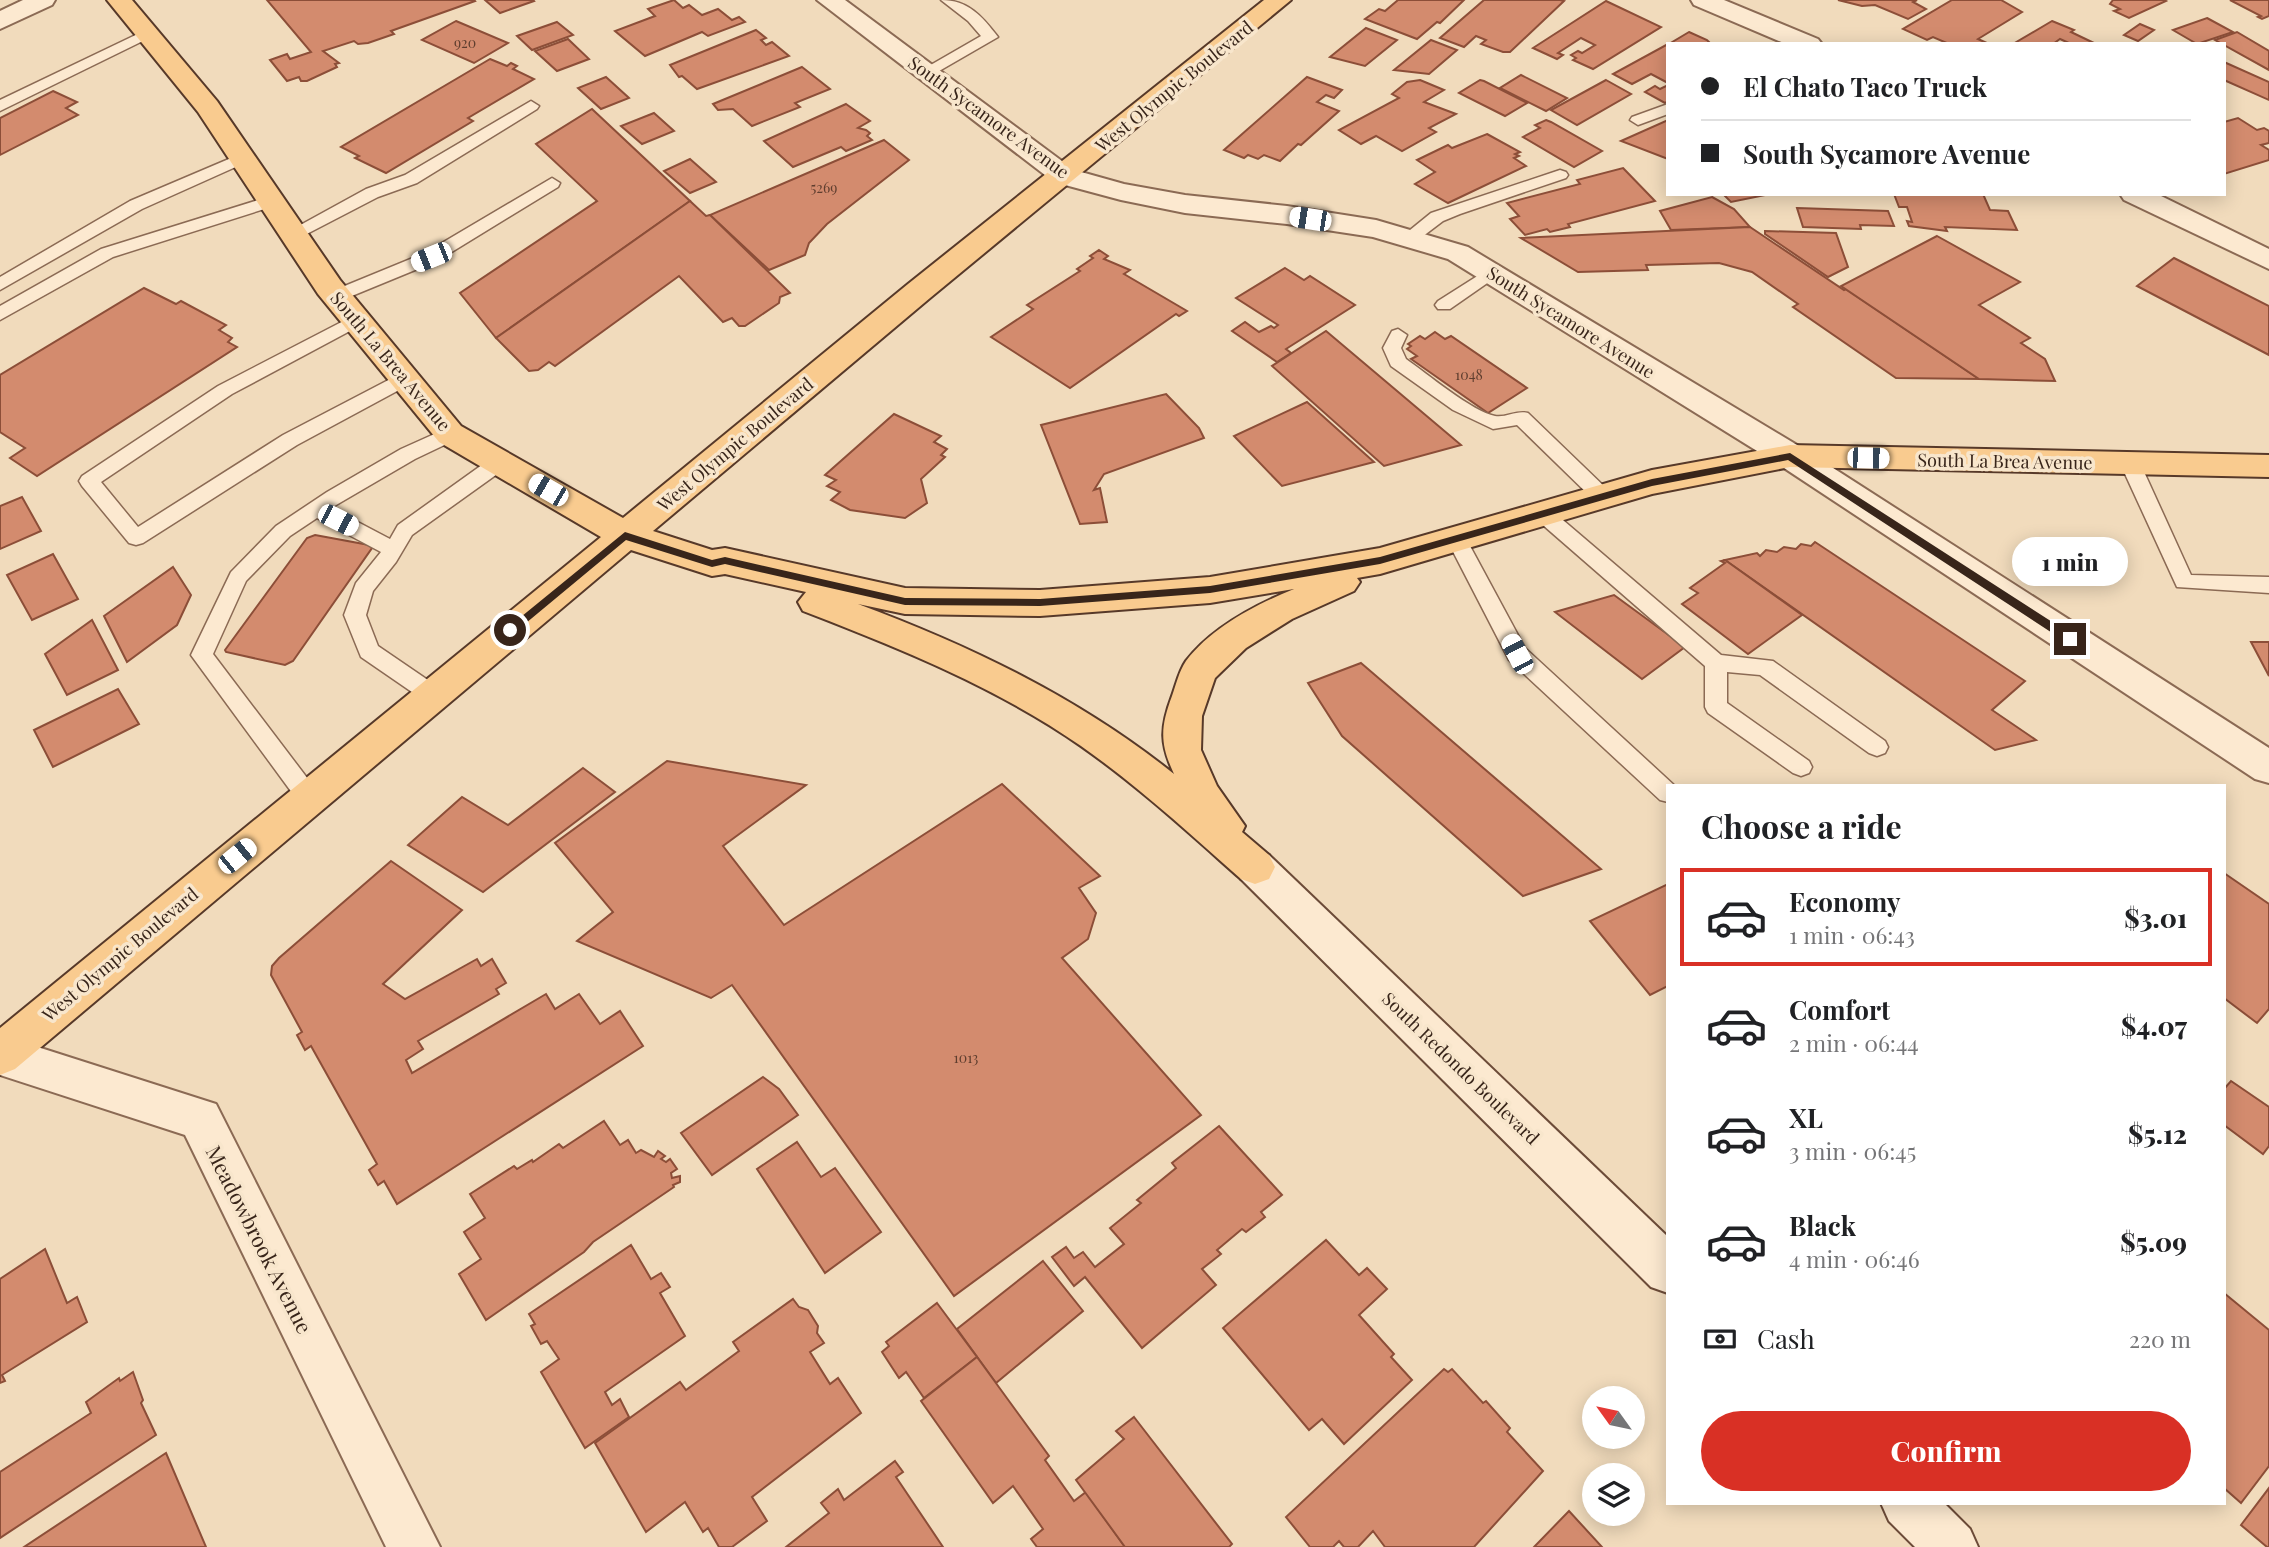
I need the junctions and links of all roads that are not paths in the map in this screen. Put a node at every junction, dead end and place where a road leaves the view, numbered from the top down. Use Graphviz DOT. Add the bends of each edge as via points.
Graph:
graph roads {
  1 [pos="43,0"];
  2 [pos="118,0"];
  3 [pos="829,0"];
  4 [pos="948,0"];
  5 [pos="1279,0"];
  6 [pos="1703,0"];
  7 [pos="0,21"];
  8 [pos="146,34"];
  9 [pos="1801,42"];
  10 [pos="927,73"];
  11 [pos="0,106"];
  12 [pos="531,106"];
  13 [pos="1666,110"];
  14 [pos="1638,120"];
  15 [pos="243,158"];
  16 [pos="1560,175"];
  17 [pos="1064,176"];
  18 [pos="552,183"];
  19 [pos="2138,196"];
  20 [pos="271,201"];
  21 [pos="293,234"];
  22 [pos="1408,239"];
  23 [pos="2269,260"];
  24 [pos="1490,273"];
  25 [pos="0,284"];
  26 [pos="336,296"];
  27 [pos="1444,305"];
  28 [pos="0,314"];
  29 [pos="357,320"];
  30 [pos="1398,335"];
  31 [pos="405,379"];
  32 [pos="450,434"];
  33 [pos="1790,456"];
  34 [pos="499,462"];
  35 [pos="2130,463"];
  36 [pos="2269,466"];
  37 [pos="1602,496"];
  38 [pos="316,509"];
  39 [pos="1543,513"];
  40 [pos="625,535"];
  41 [pos="1456,538"];
  42 [pos="394,550"];
  43 [pos="1380,561"];
  44 [pos="712,564"];
  45 [pos="2269,585"];
  46 [pos="1716,663"];
  47 [pos="433,695"];
  48 [pos="1877,747"];
  49 [pos="1801,767"];
  50 [pos="2269,768"];
  51 [pos="1666,791"];
  52 [pos="309,798"];
  53 [pos="1255,867"];
  54 [pos="0,1055"];
  55 [pos="1666,1268"];
  56 [pos="1909,1505"];
  57 [pos="414,1547"];
  58 [pos="1952,1547"];
  1 -- 7 [label="street"];
  2 -- 8 [label="main road, South La Brea Avenue"];
  3 -- 10 [label="street, South Sycamore Avenue"];
  4 -- 10 [label="lane" via="990,37"];
  5 -- 17 [label="main road, West Olympic Boulevard"];
  6 -- 9 [label="street"];
  8 -- 11 [label="lane"];
  8 -- 15 [label="main road, South La Brea Avenue" via="208,107"];
  10 -- 17 [label="street, South Sycamore Avenue"];
  12 -- 21 [label="lane" via="411,179 372,193"];
  13 -- 14 [label="lane"];
  15 -- 20 [label="main road, South La Brea Avenue"];
  15 -- 25 [label="lane" via="136,205"];
  16 -- 22 [label="lane" via="1454,209"];
  17 -- 22 [label="street, South Sycamore Avenue" via="1185,204 1313,219"];
  17 -- 40 [label="main road, West Olympic Boulevard"];
  18 -- 26 [label="lane" via="431,257"];
  19 -- 23 [label="street"];
  20 -- 21 [label="main road, South La Brea Avenue"];
  20 -- 28 [label="lane" via="107,253"];
  21 -- 26 [label="main road, South La Brea Avenue"];
  22 -- 24 [label="street, South Sycamore Avenue" via="1458,253"];
  24 -- 27 [label="lane"];
  24 -- 33 [label="street, South Sycamore Avenue"];
  26 -- 29 [label="main road, South La Brea Avenue"];
  29 -- 31 [label="main road, South La Brea Avenue"];
  29 -- 31 [label="lane" via="226,390 89,481 136,538 290,440"];
  30 -- 37 [label="lane" via="1392,348 1398,362 1460,406 1493,423 1521,418"];
  31 -- 32 [label="main road, South La Brea Avenue"];
  32 -- 34 [label="main road, South La Brea Avenue"];
  32 -- 38 [label="lane"];
  33 -- 35 [label="main road, South La Brea Avenue"];
  33 -- 37 [label="main road, South La Brea Avenue"];
  33 -- 50 [label="street, South Sycamore Avenue"];
  34 -- 40 [label="main road, South La Brea Avenue"];
  34 -- 42 [label="lane" via="405,530"];
  35 -- 36 [label="main road, South La Brea Avenue"];
  35 -- 45 [label="lane" via="2185,582"];
  37 -- 39 [label="main road, South La Brea Avenue"];
  38 -- 42 [label="lane"];
  38 -- 52 [label="lane" via="283,531 238,577 202,655"];
  39 -- 41 [label="main road, South La Brea Avenue"];
  39 -- 46 [label="lane"];
  40 -- 44 [label="main road, South La Brea Avenue"];
  40 -- 47 [label="main road, West Olympic Boulevard"];
  41 -- 43 [label="main road, South La Brea Avenue"];
  41 -- 51 [label="lane" via="1517,654"];
  42 -- 47 [label="lane" via="363,587 355,615 369,651"];
  43 -- 44 [label="main road, South La Brea Avenue" via="1210,590 1040,603 905,601 725,561"];
  43 -- 53 [label="main road" via="1279,610 1233,638 1199,671 1183,716 1182,750 1202,795"];
  44 -- 53 [label="main road" via="911,637 1055,712 1127,760"];
  46 -- 48 [label="lane" via="1765,667"];
  46 -- 49 [label="lane" via="1716,707"];
  47 -- 52 [label="main road, West Olympic Boulevard"];
  52 -- 54 [label="main road, West Olympic Boulevard"];
  53 -- 55 [label="street, South Redondo Boulevard"];
  54 -- 57 [label="street, Meadowbrook Avenue" via="200,1119"];
  56 -- 58 [label="street"];
}
